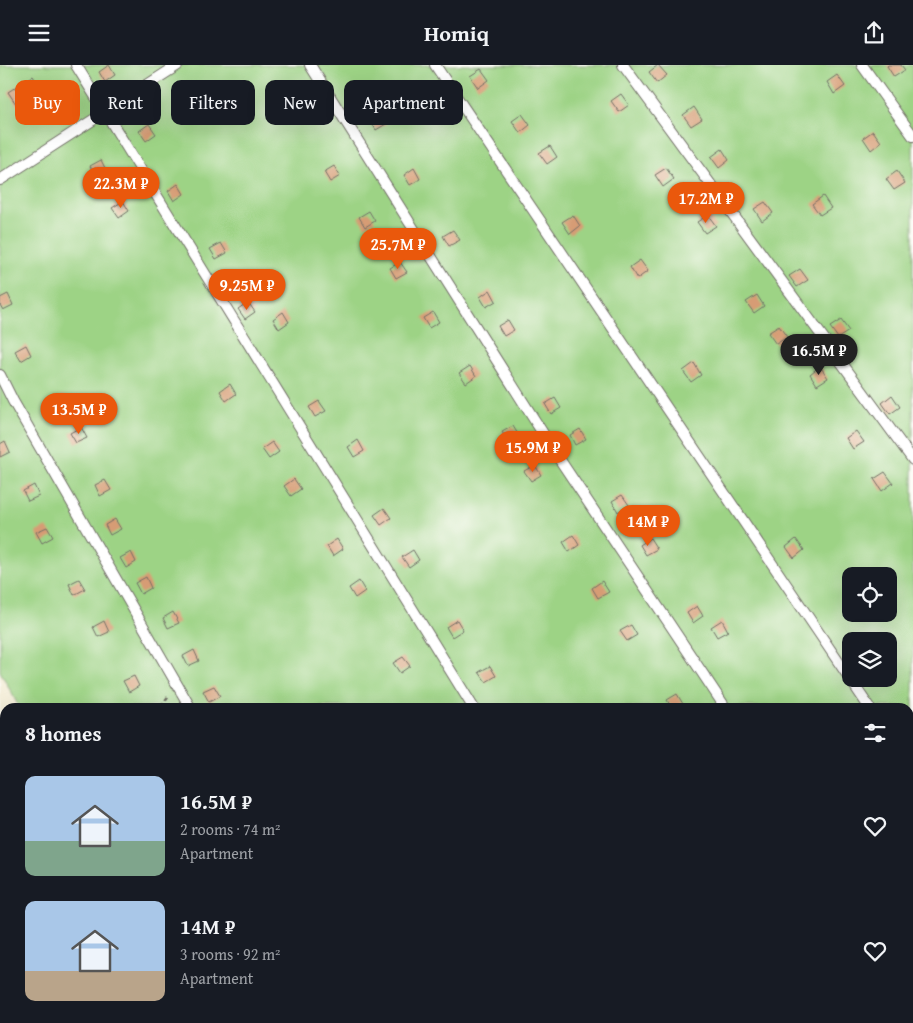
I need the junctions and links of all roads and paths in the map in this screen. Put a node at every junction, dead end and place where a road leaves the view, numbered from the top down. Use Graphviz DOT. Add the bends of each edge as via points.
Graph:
graph roads {
  1 [pos="76,65"];
  2 [pos="178,65"];
  3 [pos="310,65"];
  4 [pos="435,65"];
  5 [pos="862,65"];
  6 [pos="627,66"];
  7 [pos="155,80"];
  8 [pos="90,88"];
  9 [pos="90,122"];
  10 [pos="113,125"];
  11 [pos="913,136"];
  12 [pos="0,180"];
  13 [pos="0,375"];
  14 [pos="913,460"];
  15 [pos="188,703"];
  16 [pos="471,703"];
  17 [pos="722,703"];
  18 [pos="867,703"];
  1 -- 8 [label="lane"];
  2 -- 7 [label="lane"];
  3 -- 17 [label="lane" via="556,454"];
  4 -- 18 [label="lane"];
  5 -- 11 [label="lane"];
  6 -- 14 [label="lane"];
  9 -- 12 [label="lane"];
  10 -- 16 [label="lane"];
  13 -- 15 [label="lane"];
}
